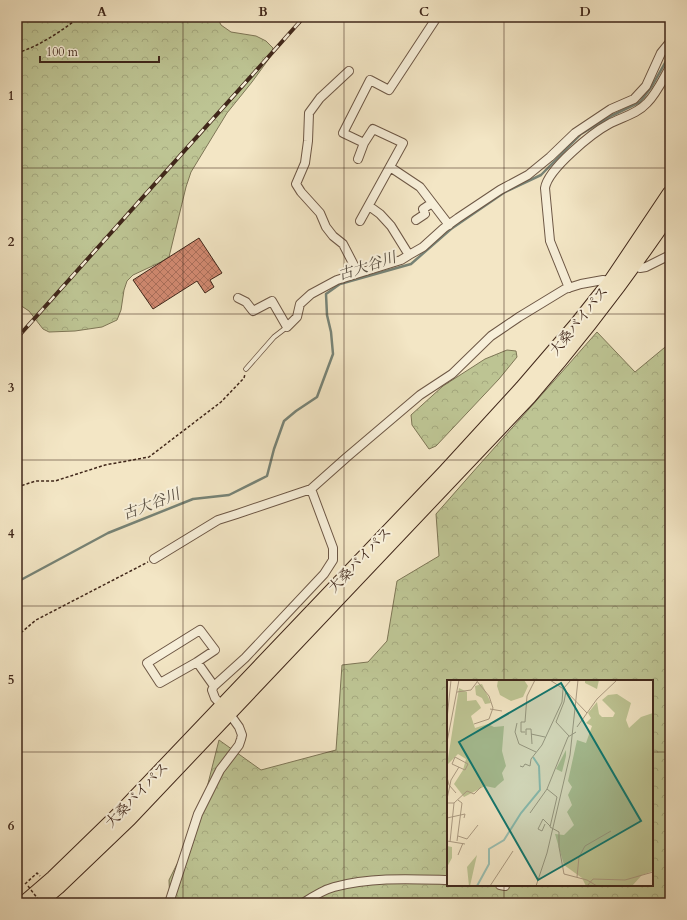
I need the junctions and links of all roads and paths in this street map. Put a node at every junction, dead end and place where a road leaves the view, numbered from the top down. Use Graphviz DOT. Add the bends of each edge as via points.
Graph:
graph roads {
  1 [pos="80,17"];
  2 [pos="437,17"];
  3 [pos="669,17"];
  4 [pos="670,20"];
  5 [pos="670,42"];
  6 [pos="17,53"];
  7 [pos="670,67"];
  8 [pos="349,72"];
  9 [pos="364,143"];
  10 [pos="358,159"];
  11 [pos="390,167"];
  12 [pos="670,193"];
  13 [pos="432,203"];
  14 [pos="368,206"];
  15 [pos="670,213"];
  16 [pos="416,220"];
  17 [pos="360,221"];
  18 [pos="449,225"];
  19 [pos="409,255"];
  20 [pos="670,255"];
  21 [pos="635,265"];
  22 [pos="358,272"];
  23 [pos="615,284"];
  24 [pos="569,288"];
  25 [pos="238,298"];
  26 [pos="287,327"];
  27 [pos="246,369"];
  28 [pos="17,487"];
  29 [pos="311,489"];
  30 [pos="154,559"];
  31 [pos="17,636"];
  32 [pos="197,662"];
  33 [pos="214,686"];
  34 [pos="226,709"];
  35 [pos="40,876"];
  36 [pos="447,880"];
  37 [pos="25,884"];
  38 [pos="28,886"];
  39 [pos="24,903"];
  40 [pos="40,903"];
  41 [pos="169,903"];
  42 [pos="303,903"];
  1 -- 6 [label="path" via="61,31"];
  2 -- 9 [label="street" via="388,90 370,80 343,132"];
  3 -- 4 [label="street"];
  5 -- 18 [label="street" via="661,53 646,86 634,99 611,108 575,133 528,175 500,190"];
  7 -- 24 [label="street" via="647,104 590,136 569,154 546,183 550,241"];
  8 -- 22 [label="street" via="320,98 309,113 305,163 296,184 320,213 333,236 343,244"];
  9 -- 10 [label="street"];
  9 -- 11 [label="street" via="373,129 403,143"];
  11 -- 13 [label="street" via="420,187"];
  11 -- 14 [label="street"];
  12 -- 23 [label="highway, 大桑バイパス"];
  13 -- 16 [label="street" via="423,210 425,214"];
  13 -- 18 [label="street"];
  14 -- 17 [label="street"];
  14 -- 19 [label="street" via="391,226"];
  15 -- 21 [label="highway, 大桑バイパス"];
  18 -- 19 [label="street"];
  19 -- 22 [label="street" via="401,260"];
  20 -- 21 [label="street" via="646,267 640,268"];
  21 -- 23 [label="highway, 大桑バイパス"];
  22 -- 26 [label="street" via="311,294 300,304 297,317"];
  23 -- 24 [label="street" via="603,280"];
  23 -- 34 [label="highway, 大桑バイパス" via="522,388 485,436"];
  24 -- 29 [label="street" via="519,316 491,336 452,374 420,395"];
  25 -- 26 [label="street" via="246,302 253,311 272,301"];
  26 -- 27 [label="lane" via="274,337"];
  27 -- 28 [label="path" via="244,378 222,402 149,457 105,465 55,481 36,481"];
  29 -- 30 [label="street" via="218,520"];
  29 -- 33 [label="street" via="333,548 333,560 319,580 245,658"];
  30 -- 31 [label="path" via="36,620"];
  32 -- 32 [label="street" via="214,650 200,630 147,663 160,684"];
  32 -- 33 [label="street"];
  33 -- 34 [label="street" via="212,690 215,698"];
  34 -- 39 [label="highway, 大桑バイパス" via="105,828"];
  34 -- 40 [label="highway, 大桑バイパス" via="129,819"];
  34 -- 41 [label="street" via="239,727 241,739 220,770 198,814"];
  35 -- 37 [label="path" via="37,874"];
  36 -- 42 [label="street" via="366,881 332,887"];
  38 -- 40 [label="path, bridge"];
}
